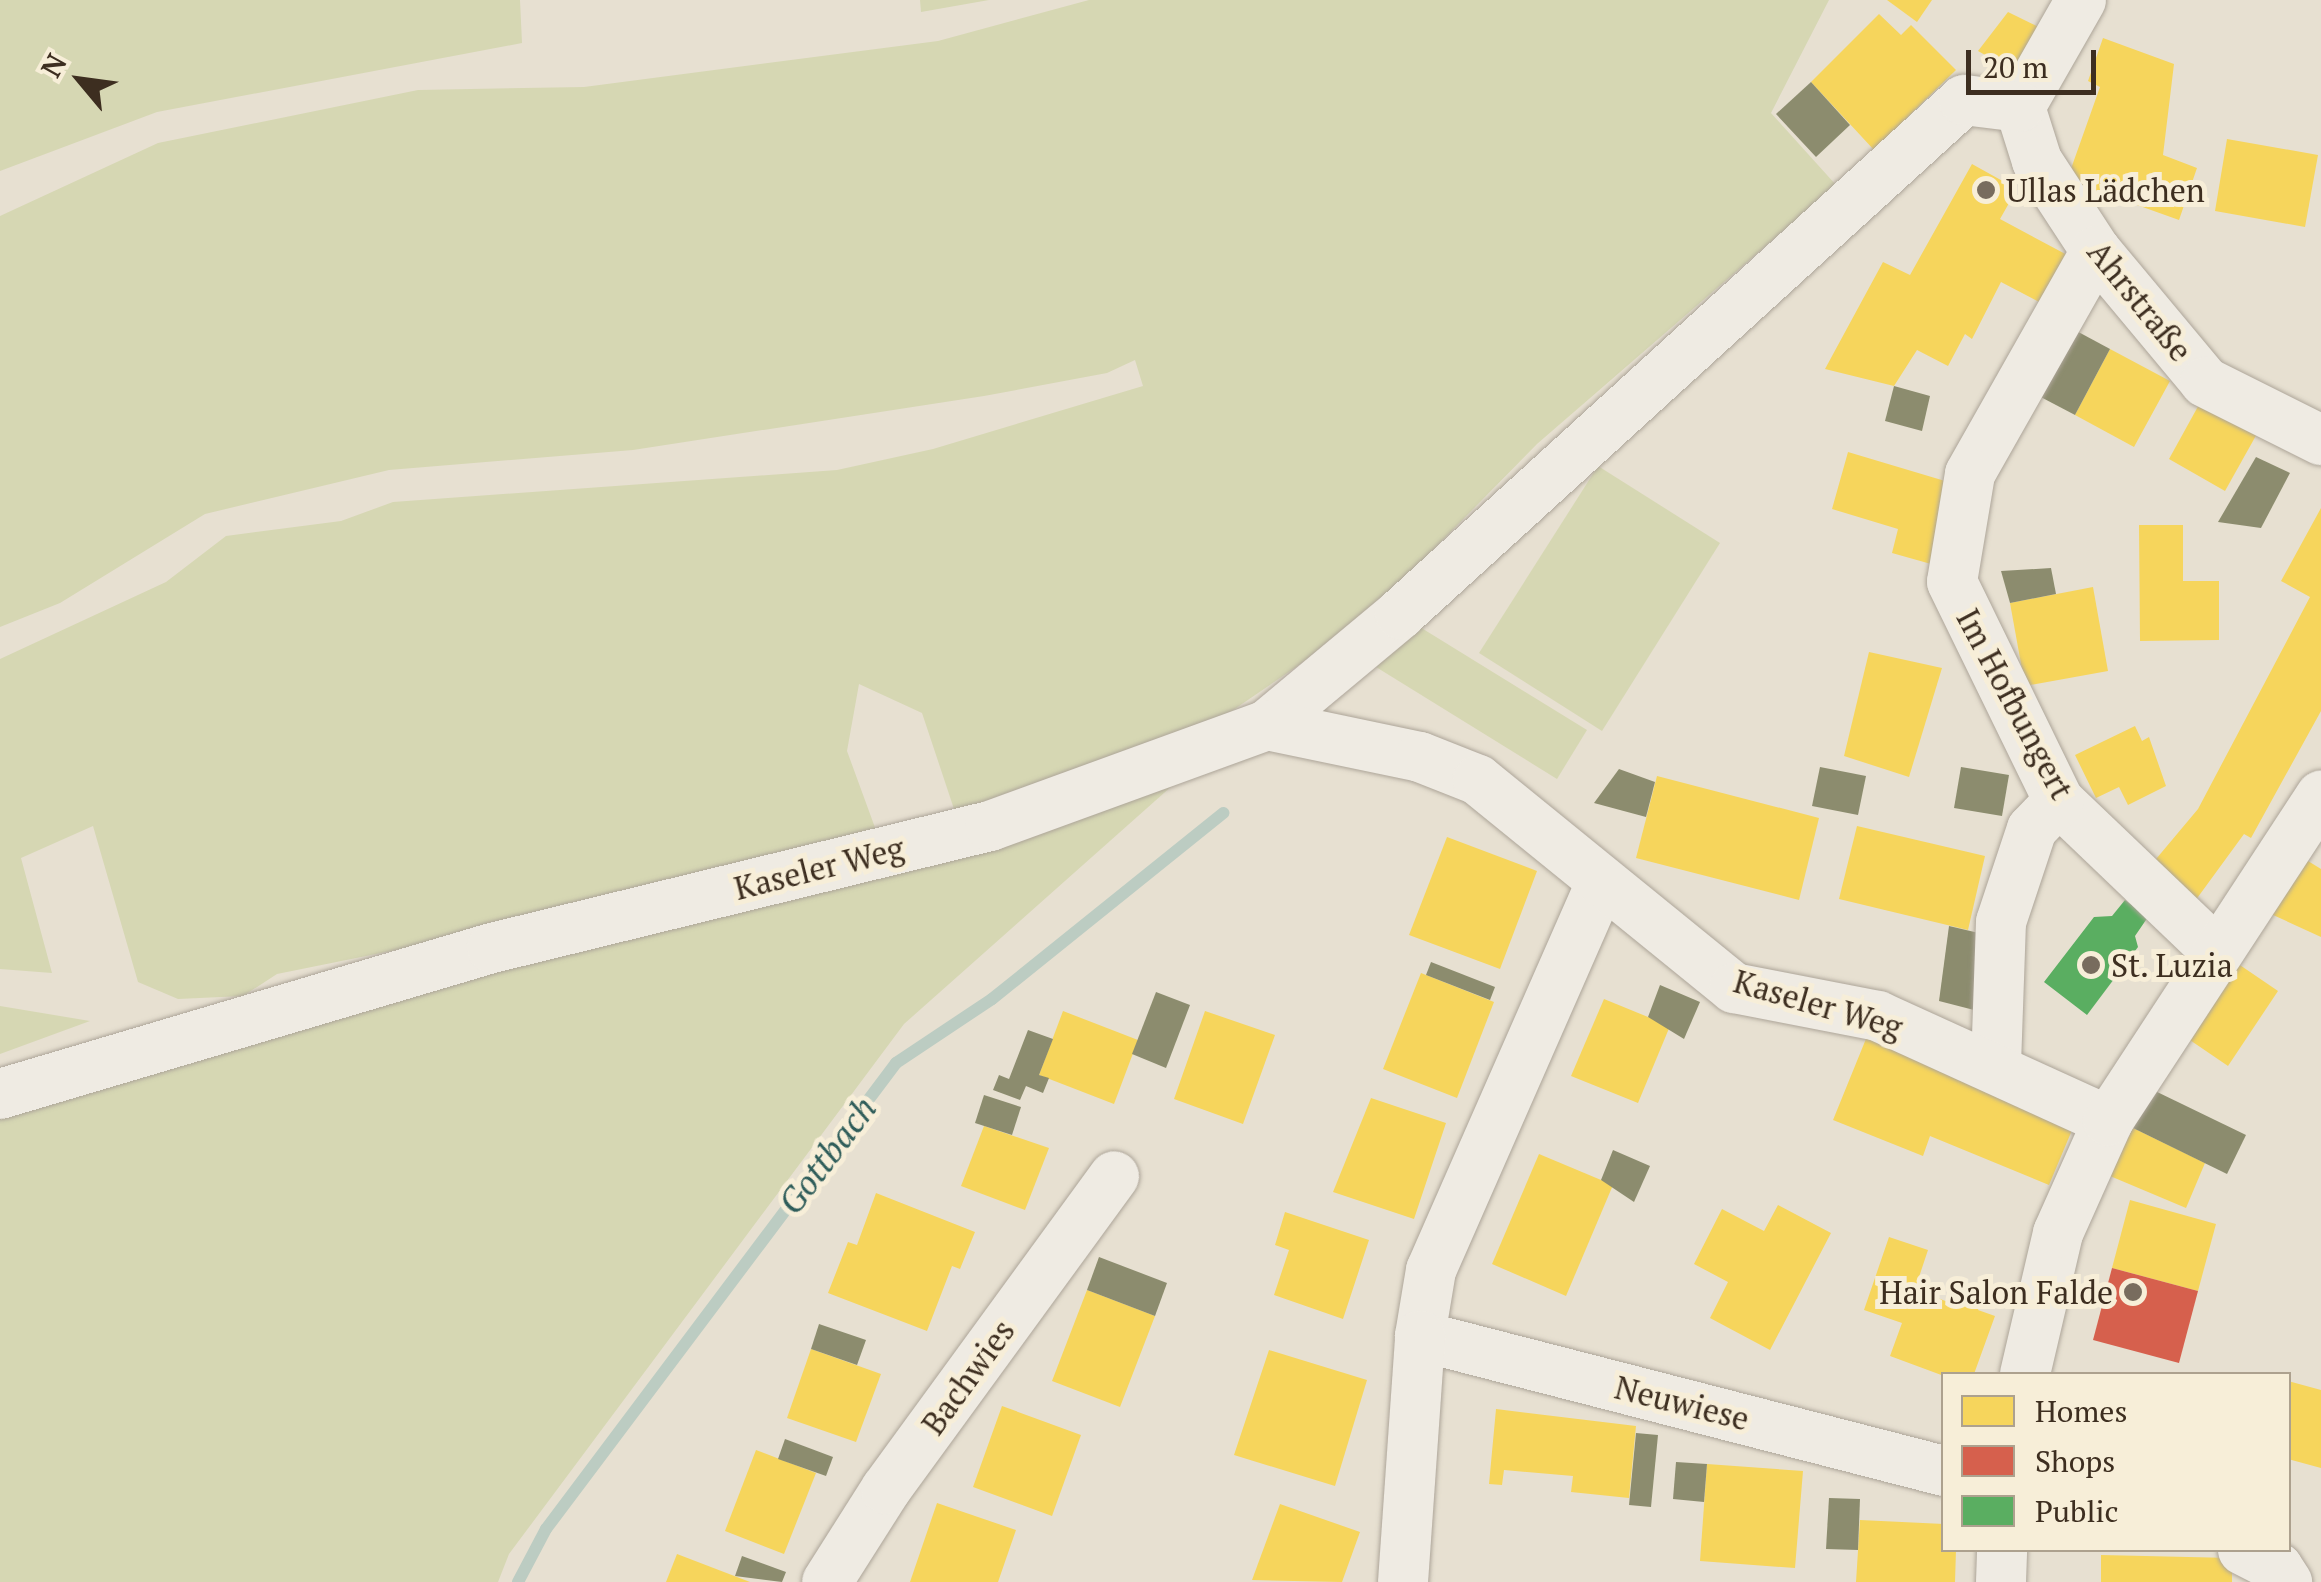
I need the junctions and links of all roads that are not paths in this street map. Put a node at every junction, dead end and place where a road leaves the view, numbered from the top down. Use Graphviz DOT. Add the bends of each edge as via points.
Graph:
graph roads {
  1 [pos="2081,0"];
  2 [pos="2020,107"];
  3 [pos="2096,251"];
  4 [pos="2321,440"];
  5 [pos="1267,725"];
  6 [pos="2321,796"];
  7 [pos="2059,800"];
  8 [pos="1589,903"];
  9 [pos="2217,952"];
  10 [pos="1996,1064"];
  11 [pos="0,1094"];
  12 [pos="2108,1120"];
  13 [pos="1114,1176"];
  14 [pos="1420,1336"];
  15 [pos="2025,1372"];
  16 [pos="1941,1469"];
  17 [pos="2002,1552"];
  18 [pos="2247,1552"];
  19 [pos="827,1582"];
  20 [pos="1402,1582"];
  21 [pos="2001,1582"];
  22 [pos="2287,1582"];
  1 -- 2 [label="street"];
  2 -- 3 [label="street, Ahrstraße" via="2037,161"];
  2 -- 5 [label="street" via="1964,100 1414,601"];
  3 -- 4 [label="street, Ahrstraße" via="2205,382"];
  3 -- 7 [label="street, Im Hofbungert" via="1970,474 1952,582"];
  5 -- 8 [label="street, Kaseler Weg" via="1420,757 1478,780"];
  5 -- 11 [label="street, Kaseler Weg" via="990,826 492,948"];
  6 -- 9 [label="street"];
  7 -- 9 [label="street, Im Hofbungert"];
  7 -- 10 [label="street" via="2032,829 2001,922"];
  8 -- 10 [label="street, Kaseler Weg" via="1734,988 1878,1016"];
  8 -- 14 [label="street" via="1431,1270"];
  9 -- 12 [label="street"];
  10 -- 12 [label="street, Kaseler Weg"];
  12 -- 15 [label="street" via="2058,1233"];
  13 -- 19 [label="street, Bachwies" via="886,1489"];
  14 -- 16 [label="street, Neuwiese"];
  14 -- 20 [label="street"];
  17 -- 21 [label="street"];
  18 -- 22 [label="street" via="2278,1568"];
}
